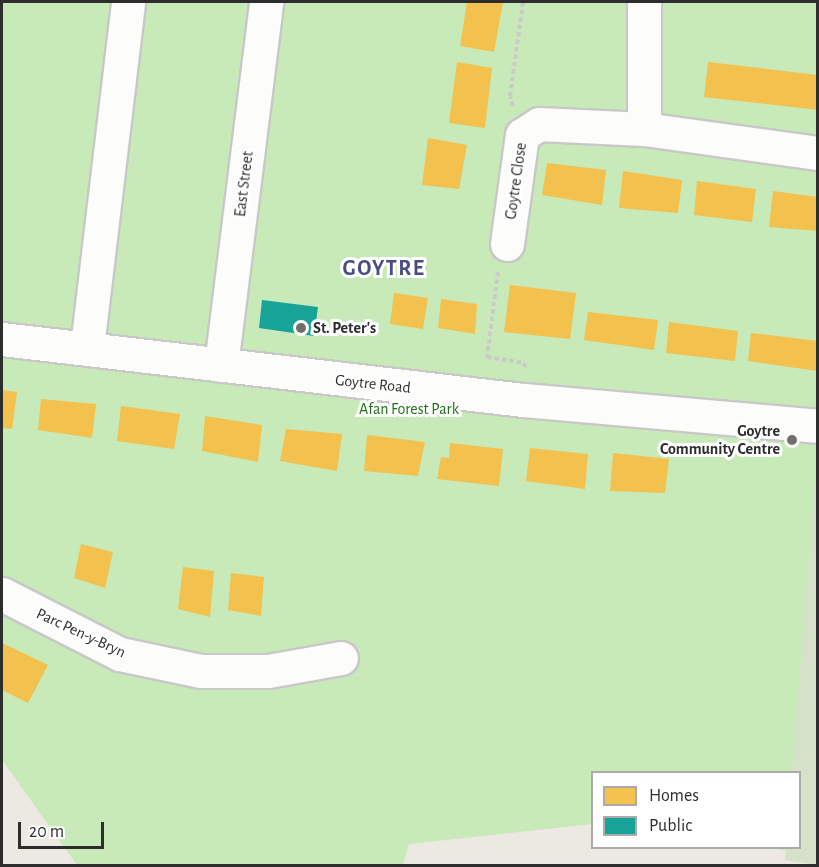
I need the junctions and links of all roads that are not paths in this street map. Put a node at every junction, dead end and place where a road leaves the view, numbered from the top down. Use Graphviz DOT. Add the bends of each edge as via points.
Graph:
graph roads {
  1 [pos="128,2"];
  2 [pos="266,2"];
  3 [pos="644,2"];
  4 [pos="644,129"];
  5 [pos="818,153"];
  6 [pos="507,243"];
  7 [pos="2,339"];
  8 [pos="87,347"];
  9 [pos="221,366"];
  10 [pos="818,426"];
  11 [pos="2,594"];
  12 [pos="341,658"];
  1 -- 8 [label="street"];
  2 -- 9 [label="street, East Street"];
  3 -- 4 [label="street"];
  4 -- 5 [label="street, Goytre Close"];
  4 -- 6 [label="street, Goytre Close" via="539,124 522,135"];
  7 -- 8 [label="street, Goytre Road"];
  8 -- 9 [label="street, Goytre Road"];
  9 -- 10 [label="street, Goytre Road" via="523,400"];
  11 -- 12 [label="street, Parc Pen-y-Bryn" via="120,654 201,671 268,671"];
}
